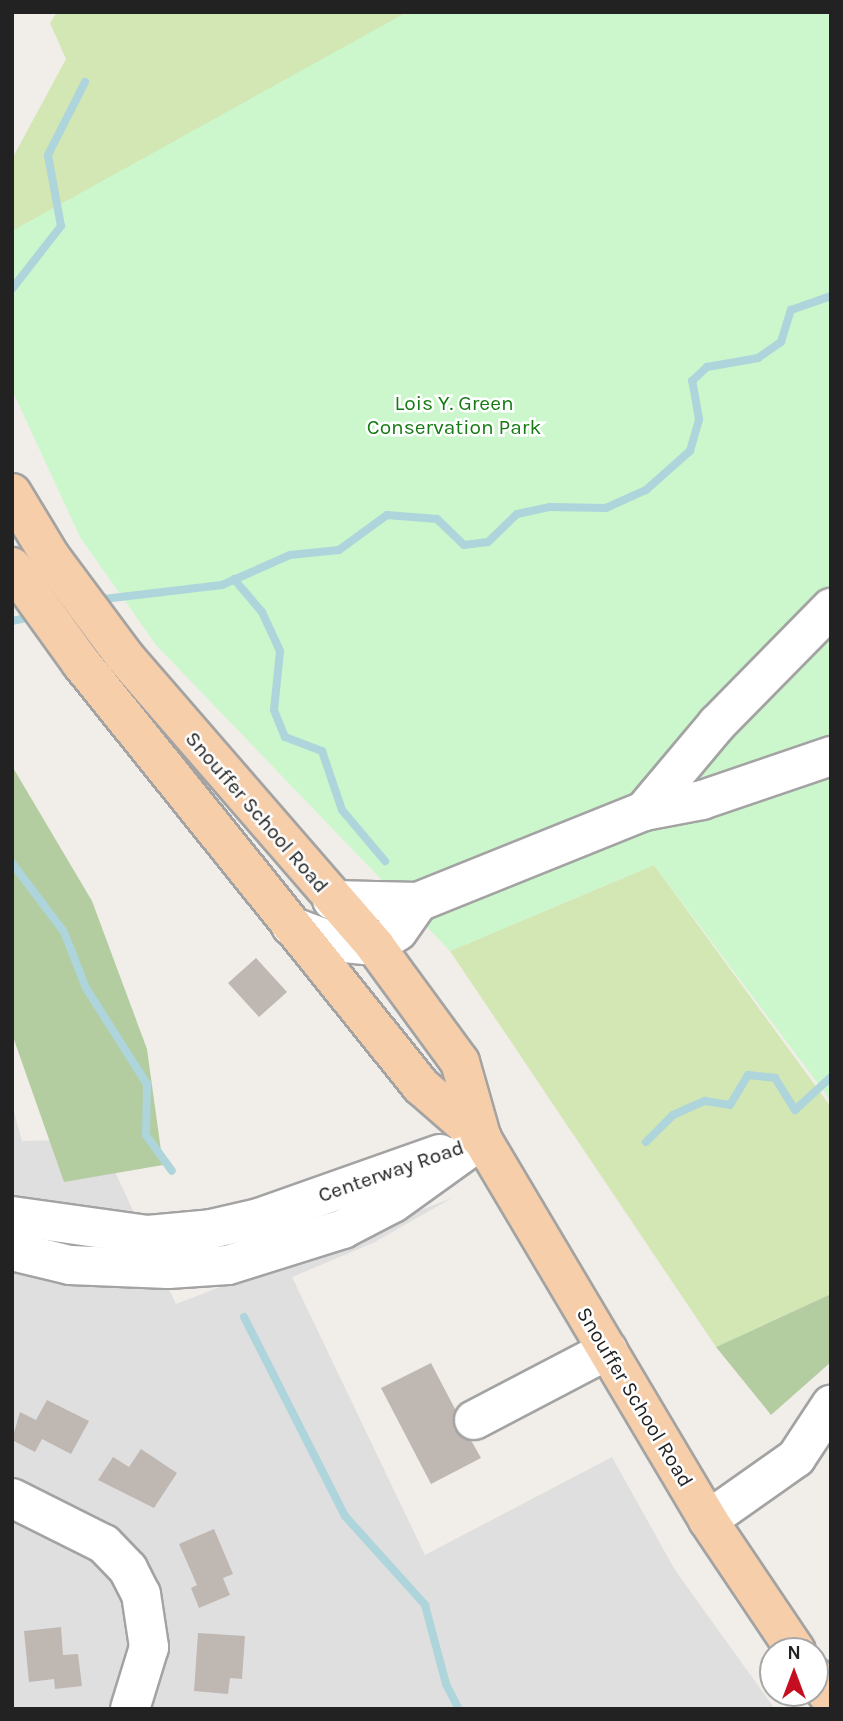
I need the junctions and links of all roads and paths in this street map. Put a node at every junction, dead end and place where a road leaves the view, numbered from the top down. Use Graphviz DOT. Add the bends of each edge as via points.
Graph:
graph roads {
  1 [pos="12,493"];
  2 [pos="12,567"];
  3 [pos="831,608"];
  4 [pos="831,755"];
  5 [pos="644,811"];
  6 [pos="332,900"];
  7 [pos="418,902"];
  8 [pos="291,926"];
  9 [pos="375,946"];
  10 [pos="482,1139"];
  11 [pos="12,1216"];
  12 [pos="12,1251"];
  13 [pos="608,1350"];
  14 [pos="831,1405"];
  15 [pos="474,1420"];
  16 [pos="12,1498"];
  17 [pos="708,1520"];
  18 [pos="787,1637"];
  19 [pos="130,1709"];
  1 -- 6 [label="main road, Snouffer School Road" via="50,556 125,657"];
  2 -- 8 [label="main road, Snouffer School Road" via="81,663"];
  3 -- 5 [label="street" via="717,724"];
  4 -- 5 [label="street" via="702,800"];
  5 -- 7 [label="street"];
  6 -- 7 [label="street"];
  6 -- 9 [label="main road, Snouffer School Road"];
  7 -- 9 [label="street" via="398,931"];
  8 -- 9 [label="street" via="334,942"];
  8 -- 10 [label="main road, Snouffer School Road" via="421,1086"];
  9 -- 10 [label="main road, Snouffer School Road" via="460,1062"];
  10 -- 11 [label="street, Centerway Road" via="259,1217 211,1229 148,1235"];
  10 -- 12 [label="street, Centerway Road" via="393,1203 343,1229 228,1265 168,1269 70,1265"];
  10 -- 13 [label="main road, Snouffer School Road"];
  13 -- 15 [label="street"];
  13 -- 17 [label="main road, Snouffer School Road"];
  14 -- 17 [label="street" via="796,1458"];
  16 -- 19 [label="street" via="104,1544 128,1569 141,1594 149,1647"];
  17 -- 18 [label="main road, Snouffer School Road"];
}
